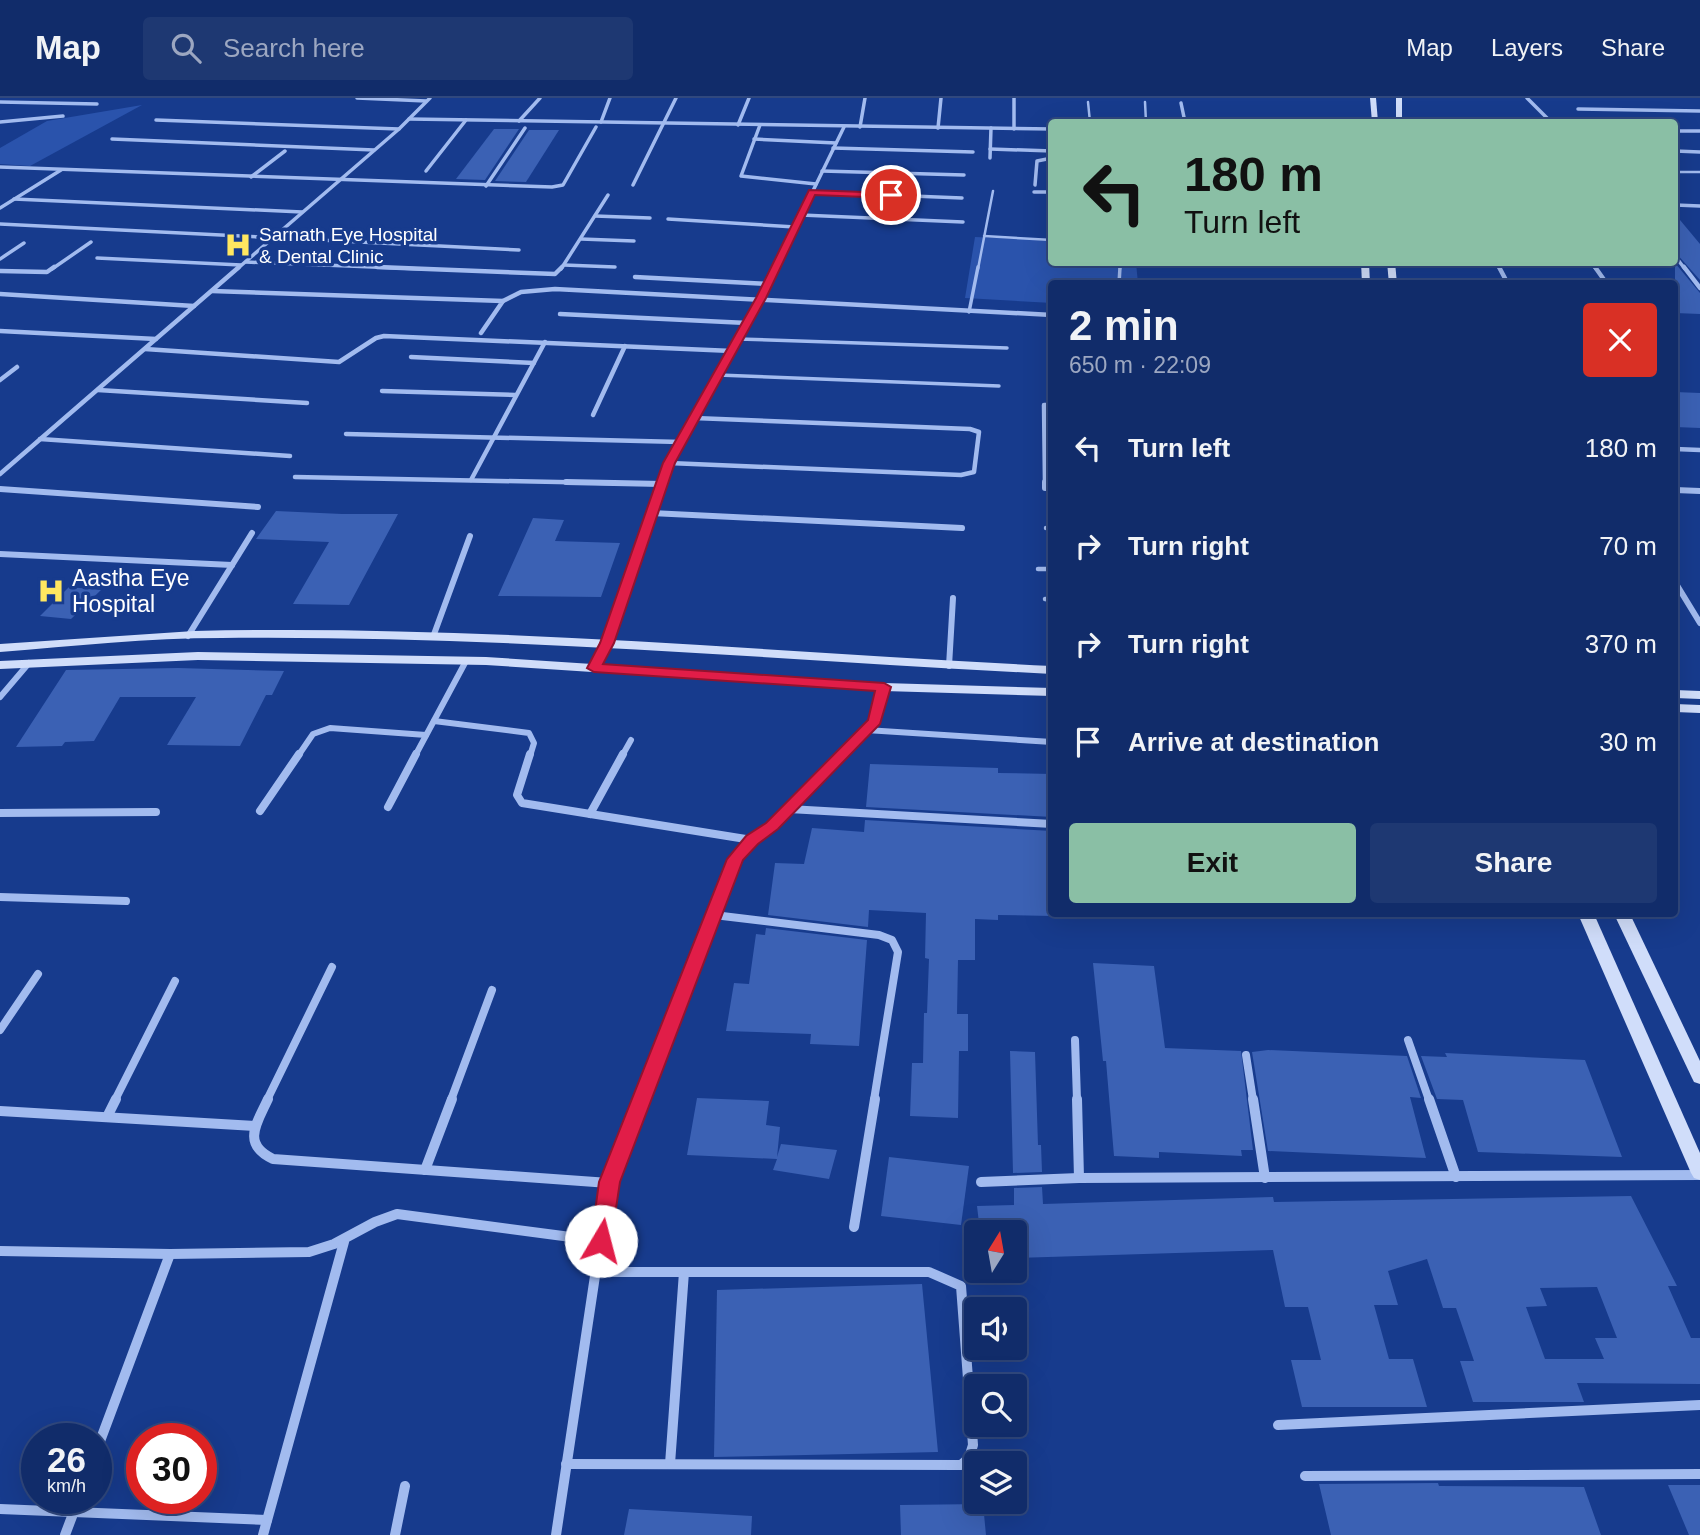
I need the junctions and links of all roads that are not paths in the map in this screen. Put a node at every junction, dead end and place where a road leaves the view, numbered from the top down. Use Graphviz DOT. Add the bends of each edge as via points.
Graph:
graph roads {
  1 [pos="357,98"];
  2 [pos="540,98"];
  3 [pos="610,98"];
  4 [pos="676,98"];
  5 [pos="749,98"];
  6 [pos="865,98"];
  7 [pos="941,98"];
  8 [pos="1014,98"];
  9 [pos="1373,98"];
  10 [pos="1399,98"];
  11 [pos="1527,98"];
  12 [pos="428,100"];
  13 [pos="0,102"];
  14 [pos="1088,102"];
  15 [pos="1145,102"];
  16 [pos="1181,103"];
  17 [pos="97,104"];
  18 [pos="1578,109"];
  19 [pos="1700,111"];
  20 [pos="63,116"];
  21 [pos="409,118"];
  22 [pos="1090,119"];
  23 [pos="1146,119"];
  24 [pos="1184,119"];
  25 [pos="1375,119"];
  26 [pos="1399,119"];
  27 [pos="1548,119"];
  28 [pos="156,120"];
  29 [pos="466,120"];
  30 [pos="519,121"];
  31 [pos="0,122"];
  32 [pos="601,122"];
  33 [pos="664,123"];
  34 [pos="738,125"];
  35 [pos="760,125"];
  36 [pos="596,127"];
  37 [pos="844,127"];
  38 [pos="860,127"];
  39 [pos="525,128"];
  40 [pos="938,128"];
  41 [pos="991,128"];
  42 [pos="399,129"];
  43 [pos="1014,129"];
  44 [pos="1048,129"];
  45 [pos="1678,131"];
  46 [pos="1700,131"];
  47 [pos="112,139"];
  48 [pos="754,139"];
  49 [pos="835,146"];
  50 [pos="990,149"];
  51 [pos="374,150"];
  52 [pos="285,151"];
  53 [pos="1048,151"];
  54 [pos="1678,151"];
  55 [pos="973,152"];
  56 [pos="1700,152"];
  57 [pos="990,158"];
  58 [pos="1048,159"];
  59 [pos="0,167"];
  60 [pos="62,170"];
  61 [pos="426,171"];
  62 [pos="822,171"];
  63 [pos="1678,172"];
  64 [pos="1700,172"];
  65 [pos="964,174"];
  66 [pos="251,177"];
  67 [pos="338,181"];
  68 [pos="816,184"];
  69 [pos="633,185"];
  70 [pos="1035,185"];
  71 [pos="485,186"];
  72 [pos="993,191"];
  73 [pos="812,192"];
  74 [pos="1034,192"];
  75 [pos="1048,192"];
  76 [pos="608,195"];
  77 [pos="962,198"];
  78 [pos="14,199"];
  79 [pos="0,202"];
  80 [pos="9,202"];
  81 [pos="1678,205"];
  82 [pos="1700,206"];
  83 [pos="0,208"];
  84 [pos="303,212"];
  85 [pos="595,215"];
  86 [pos="800,215"];
  87 [pos="650,218"];
  88 [pos="668,219"];
  89 [pos="963,222"];
  90 [pos="0,224"];
  91 [pos="795,227"];
  92 [pos="984,236"];
  93 [pos="272,238"];
  94 [pos="581,239"];
  95 [pos="1048,240"];
  96 [pos="634,241"];
  97 [pos="91,242"];
  98 [pos="24,243"];
  99 [pos="519,250"];
  100 [pos="97,258"];
  101 [pos="0,259"];
  102 [pos="1678,260"];
  103 [pos="243,263"];
  104 [pos="564,265"];
  105 [pos="615,267"];
  106 [pos="0,271"];
  107 [pos="635,277"];
  108 [pos="767,284"];
  109 [pos="1700,288"];
  110 [pos="211,291"];
  111 [pos="0,294"];
  112 [pos="761,298"];
  113 [pos="503,301"];
  114 [pos="194,306"];
  115 [pos="969,312"];
  116 [pos="560,314"];
  117 [pos="1048,315"];
  118 [pos="747,323"];
  119 [pos="0,331"];
  120 [pos="481,333"];
  121 [pos="156,339"];
  122 [pos="738,339"];
  123 [pos="545,342"];
  124 [pos="625,346"];
  125 [pos="1007,348"];
  126 [pos="145,349"];
  127 [pos="732,351"];
  128 [pos="411,357"];
  129 [pos="534,363"];
  130 [pos="17,367"];
  131 [pos="718,375"];
  132 [pos="0,380"];
  133 [pos="999,386"];
  134 [pos="97,390"];
  135 [pos="382,391"];
  136 [pos="515,395"];
  137 [pos="307,403"];
  138 [pos="1048,405"];
  139 [pos="593,415"];
  140 [pos="694,418"];
  141 [pos="346,434"];
  142 [pos="492,437"];
  143 [pos="40,439"];
  144 [pos="681,442"];
  145 [pos="1048,442"];
  146 [pos="1678,449"];
  147 [pos="1700,450"];
  148 [pos="290,456"];
  149 [pos="669,463"];
  150 [pos="3,468"];
  151 [pos="0,474"];
  152 [pos="295,477"];
  153 [pos="471,481"];
  154 [pos="662,484"];
  155 [pos="1048,488"];
  156 [pos="0,489"];
  157 [pos="1678,490"];
  158 [pos="1700,491"];
  159 [pos="258,507"];
  160 [pos="651,513"];
  161 [pos="962,528"];
  162 [pos="252,533"];
  163 [pos="470,536"];
  164 [pos="0,554"];
  165 [pos="232,565"];
  166 [pos="1038,569"];
  167 [pos="1048,569"];
  168 [pos="1678,587"];
  169 [pos="953,598"];
  170 [pos="1700,623"];
  171 [pos="188,636"];
  172 [pos="433,637"];
  173 [pos="607,643"];
  174 [pos="0,648"];
  175 [pos="467,661"];
  176 [pos="29,662"];
  177 [pos="2,666"];
  178 [pos="949,666"];
  179 [pos="594,668"];
  180 [pos="1048,670"];
  181 [pos="884,687"];
  182 [pos="1048,692"];
  183 [pos="1678,694"];
  184 [pos="1700,695"];
  185 [pos="0,697"];
  186 [pos="1678,708"];
  187 [pos="1700,709"];
  188 [pos="433,721"];
  189 [pos="866,730"];
  190 [pos="426,735"];
  191 [pos="631,740"];
  192 [pos="1048,742"];
  193 [pos="388,807"];
  194 [pos="789,808"];
  195 [pos="260,811"];
  196 [pos="156,812"];
  197 [pos="0,813"];
  198 [pos="590,814"];
  199 [pos="1048,824"];
  200 [pos="752,840"];
  201 [pos="0,897"];
  202 [pos="126,901"];
  203 [pos="714,915"];
  204 [pos="1587,917"];
  205 [pos="1623,917"];
  206 [pos="332,967"];
  207 [pos="38,974"];
  208 [pos="175,981"];
  209 [pos="492,990"];
  210 [pos="0,1030"];
  211 [pos="1074,1040"];
  212 [pos="1408,1040"];
  213 [pos="1246,1055"];
  214 [pos="1700,1077"];
  215 [pos="0,1111"];
  216 [pos="107,1117"];
  217 [pos="255,1126"];
  218 [pos="425,1170"];
  219 [pos="1700,1174"];
  220 [pos="1456,1177"];
  221 [pos="1079,1178"];
  222 [pos="1265,1178"];
  223 [pos="610,1182"];
  224 [pos="981,1182"];
  225 [pos="854,1227"];
  226 [pos="601,1241"];
  227 [pos="344,1242"];
  228 [pos="1,1254"];
  229 [pos="170,1254"];
  230 [pos="597,1272"];
  231 [pos="684,1272"];
  232 [pos="1700,1405"];
  233 [pos="107,1423"];
  234 [pos="1278,1425"];
  235 [pos="670,1464"];
  236 [pos="566,1465"];
  237 [pos="1700,1474"];
  238 [pos="1305,1476"];
  239 [pos="405,1486"];
  240 [pos="0,1509"];
  241 [pos="21,1510"];
  242 [pos="74,1514"];
  243 [pos="102,1514"];
  244 [pos="267,1520"];
  245 [pos="65,1535"];
  246 [pos="263,1535"];
  247 [pos="395,1535"];
  248 [pos="556,1535"];
  1 -- 12 [label="street"];
  2 -- 30 [label="street"];
  3 -- 32 [label="street"];
  4 -- 33 [label="street"];
  5 -- 34 [label="street"];
  6 -- 38 [label="street"];
  7 -- 40 [label="street"];
  8 -- 43 [label="street"];
  9 -- 25 [label="street"];
  10 -- 26 [label="street"];
  11 -- 27 [label="street"];
  12 -- 21 [label="street"];
  13 -- 17 [label="street"];
  14 -- 22 [label="lane"];
  15 -- 23 [label="lane"];
  16 -- 24 [label="street"];
  18 -- 19 [label="street"];
  20 -- 31 [label="street"];
  21 -- 29 [label="street"];
  21 -- 42 [label="street"];
  28 -- 42 [label="street"];
  29 -- 30 [label="street"];
  29 -- 61 [label="street"];
  30 -- 32 [label="street"];
  32 -- 33 [label="street"];
  33 -- 34 [label="street"];
  33 -- 69 [label="street"];
  34 -- 35 [label="street"];
  35 -- 37 [label="street"];
  35 -- 48 [label="street"];
  36 -- 71 [label="street" via="562,185"];
  37 -- 38 [label="street"];
  37 -- 49 [label="street"];
  38 -- 40 [label="street"];
  39 -- 71 [label="street"];
  40 -- 41 [label="street"];
  41 -- 43 [label="street"];
  41 -- 50 [label="street"];
  42 -- 51 [label="street"];
  43 -- 44 [label="street"];
  45 -- 46 [label="street"];
  47 -- 51 [label="street"];
  48 -- 49 [label="street"];
  48 -- 68 [label="street" via="741,176"];
  49 -- 55 [label="street"];
  49 -- 62 [label="street"];
  50 -- 53 [label="street"];
  50 -- 57 [label="street"];
  51 -- 67 [label="street"];
  52 -- 66 [label="street"];
  54 -- 56 [label="street"];
  58 -- 70 [label="street" via="1037,161"];
  59 -- 60 [label="street"];
  60 -- 66 [label="street"];
  60 -- 78 [label="street"];
  62 -- 65 [label="street"];
  62 -- 68 [label="street"];
  63 -- 64 [label="lane"];
  66 -- 67 [label="street"];
  67 -- 71 [label="street"];
  67 -- 84 [label="street"];
  68 -- 73 [label="street"];
  72 -- 92 [label="lane"];
  73 -- 77 [label="street"];
  73 -- 86 [label="street"];
  74 -- 75 [label="street"];
  76 -- 85 [label="street"];
  78 -- 80 [label="street"];
  78 -- 84 [label="street"];
  79 -- 80 [label="street"];
  80 -- 83 [label="street"];
  81 -- 82 [label="street"];
  84 -- 93 [label="street"];
  85 -- 87 [label="street"];
  85 -- 94 [label="street"];
  86 -- 89 [label="street"];
  86 -- 91 [label="street"];
  88 -- 91 [label="street"];
  90 -- 93 [label="street"];
  91 -- 108 [label="street"];
  92 -- 95 [label="lane"];
  92 -- 115 [label="lane"];
  93 -- 99 [label="street"];
  93 -- 103 [label="street"];
  94 -- 96 [label="street"];
  94 -- 104 [label="street"];
  97 -- 106 [label="street" via="47,272"];
  98 -- 101 [label="street"];
  100 -- 103 [label="street"];
  102 -- 109 [label="street"];
  103 -- 104 [label="street" via="544,274 555,274"];
  103 -- 110 [label="street"];
  104 -- 105 [label="street"];
  107 -- 108 [label="street"];
  108 -- 112 [label="street"];
  110 -- 113 [label="street"];
  110 -- 114 [label="street"];
  111 -- 114 [label="street"];
  112 -- 113 [label="street" via="552,289 518,292"];
  112 -- 115 [label="street"];
  112 -- 118 [label="street"];
  113 -- 120 [label="street"];
  114 -- 121 [label="street"];
  115 -- 117 [label="street"];
  116 -- 118 [label="street"];
  118 -- 122 [label="street"];
  119 -- 121 [label="street"];
  121 -- 126 [label="street"];
  122 -- 125 [label="lane"];
  122 -- 127 [label="street"];
  123 -- 124 [label="street"];
  123 -- 126 [label="street" via="379,336 344,361 332,362"];
  123 -- 129 [label="street"];
  124 -- 127 [label="street"];
  124 -- 139 [label="street"];
  126 -- 134 [label="street"];
  127 -- 131 [label="street"];
  128 -- 129 [label="street"];
  129 -- 136 [label="street"];
  130 -- 132 [label="street"];
  131 -- 133 [label="lane"];
  131 -- 140 [label="street"];
  134 -- 137 [label="street"];
  134 -- 143 [label="street"];
  135 -- 136 [label="street"];
  136 -- 142 [label="street"];
  138 -- 145 [label="street" via="1044,405"];
  140 -- 144 [label="street"];
  140 -- 149 [label="street" via="979,432 974,472 961,475"];
  141 -- 142 [label="street"];
  142 -- 144 [label="street"];
  142 -- 153 [label="street"];
  143 -- 148 [label="street"];
  143 -- 150 [label="street"];
  144 -- 149 [label="street"];
  145 -- 155 [label="street"];
  146 -- 147 [label="street"];
  149 -- 154 [label="street"];
  150 -- 151 [label="street"];
  152 -- 153 [label="street"];
  153 -- 154 [label="street"];
  154 -- 160 [label="street"];
  156 -- 159 [label="street"];
  157 -- 158 [label="street"];
  160 -- 161 [label="street"];
  160 -- 173 [label="street"];
  162 -- 165 [label="street"];
  163 -- 172 [label="street"];
  164 -- 165 [label="street"];
  165 -- 171 [label="street"];
  166 -- 167 [label="lane"];
  168 -- 170 [label="street"];
  169 -- 178 [label="street"];
  171 -- 172 [label="street"];
  171 -- 174 [label="street"];
  172 -- 173 [label="street"];
  173 -- 178 [label="street"];
  173 -- 179 [label="street"];
  175 -- 176 [label="street" via="198,656"];
  175 -- 179 [label="street"];
  175 -- 188 [label="street"];
  176 -- 177 [label="street"];
  176 -- 185 [label="street"];
  178 -- 180 [label="street"];
  179 -- 181 [label="street"];
  181 -- 182 [label="street"];
  181 -- 189 [label="street" via="875,721"];
  183 -- 184 [label="street"];
  186 -- 187 [label="street"];
  188 -- 190 [label="street"];
  188 -- 198 [label="street" via="529,733 534,743 518,799"];
  189 -- 192 [label="street"];
  189 -- 194 [label="street"];
  190 -- 193 [label="street"];
  190 -- 195 [label="street" via="320,730"];
  191 -- 198 [label="street"];
  194 -- 199 [label="street"];
  194 -- 200 [label="street"];
  196 -- 197 [label="street"];
  198 -- 200 [label="street"];
  200 -- 203 [label="street" via="736,859"];
  201 -- 202 [label="street"];
  203 -- 223 [label="street"];
  203 -- 225 [label="street" via="878,935 896,944"];
  204 -- 219 [label="street"];
  205 -- 214 [label="street"];
  206 -- 217 [label="street"];
  207 -- 210 [label="street"];
  208 -- 216 [label="street"];
  209 -- 218 [label="street"];
  211 -- 221 [label="street"];
  212 -- 220 [label="street"];
  213 -- 222 [label="street"];
  215 -- 216 [label="street"];
  216 -- 217 [label="street"];
  217 -- 218 [label="street" via="253,1144 258,1153 273,1159"];
  218 -- 223 [label="street"];
  219 -- 220 [label="street"];
  220 -- 222 [label="street"];
  221 -- 222 [label="street"];
  221 -- 224 [label="street"];
  223 -- 226 [label="street"];
  226 -- 227 [label="street" via="397,1214 381,1218"];
  226 -- 230 [label="street"];
  227 -- 229 [label="street" via="309,1252"];
  227 -- 244 [label="street"];
  228 -- 229 [label="street"];
  229 -- 233 [label="street"];
  230 -- 231 [label="street"];
  230 -- 236 [label="street"];
  231 -- 235 [label="street"];
  231 -- 235 [label="street" via="929,1272 954,1280 961,1286 973,1444 970,1458 961,1465"];
  232 -- 234 [label="street"];
  235 -- 236 [label="street"];
  236 -- 248 [label="street"];
  237 -- 238 [label="street"];
  239 -- 247 [label="street"];
  240 -- 241 [label="street"];
  242 -- 245 [label="street"];
  243 -- 244 [label="street"];
  244 -- 246 [label="street"];
}
